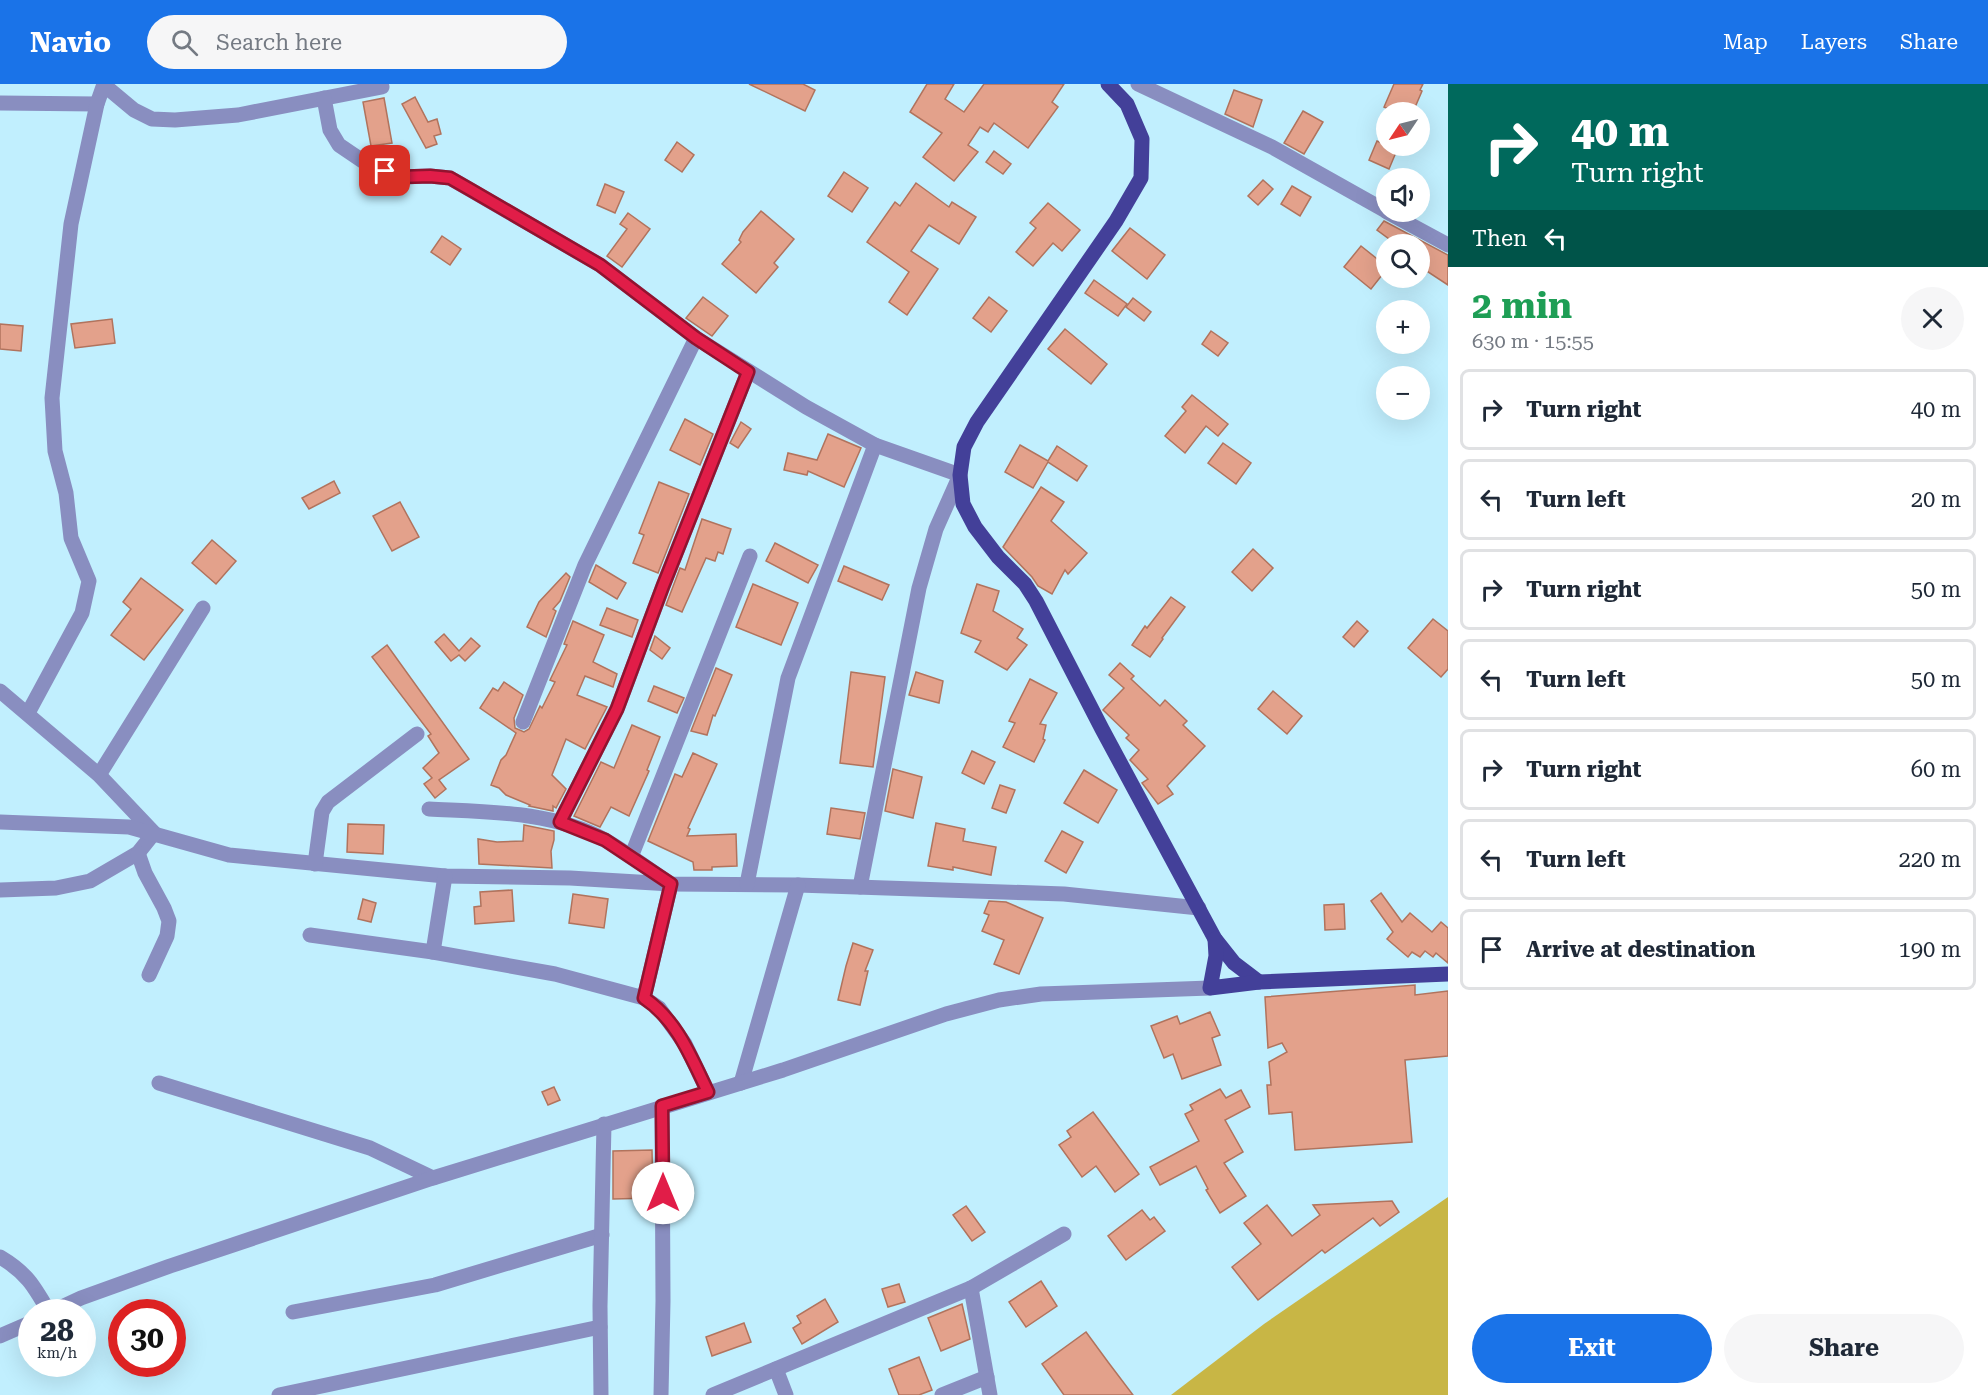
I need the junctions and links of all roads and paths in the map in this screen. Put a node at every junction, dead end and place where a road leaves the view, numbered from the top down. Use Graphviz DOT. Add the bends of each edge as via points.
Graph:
graph roads {
  1 [pos="104,84"];
  2 [pos="1108,84"];
  3 [pos="1138,84"];
  4 [pos="382,87"];
  5 [pos="324,98"];
  6 [pos="0,103"];
  7 [pos="97,104"];
  8 [pos="1376,205"];
  9 [pos="1407,222"];
  10 [pos="1448,245"];
  11 [pos="696,338"];
  12 [pos="748,372"];
  13 [pos="875,445"];
  14 [pos="960,475"];
  15 [pos="750,556"];
  16 [pos="203,608"];
  17 [pos="0,691"];
  18 [pos="28,713"];
  19 [pos="523,722"];
  20 [pos="417,734"];
  21 [pos="99,775"];
  22 [pos="429,809"];
  23 [pos="0,822"];
  24 [pos="560,822"];
  25 [pos="154,833"];
  26 [pos="138,853"];
  27 [pos="631,857"];
  28 [pos="315,864"];
  29 [pos="445,876"];
  30 [pos="671,884"];
  31 [pos="747,884"];
  32 [pos="798,885"];
  33 [pos="860,887"];
  34 [pos="0,890"];
  35 [pos="1200,908"];
  36 [pos="310,935"];
  37 [pos="1215,939"];
  38 [pos="433,952"];
  39 [pos="1448,974"];
  40 [pos="149,975"];
  41 [pos="1259,982"];
  42 [pos="1210,988"];
  43 [pos="644,998"];
  44 [pos="159,1083"];
  45 [pos="741,1083"];
  46 [pos="708,1092"];
  47 [pos="662,1106"];
  48 [pos="604,1124"];
  49 [pos="433,1178"];
  50 [pos="1064,1234"];
  51 [pos="602,1235"];
  52 [pos="0,1257"];
  53 [pos="972,1288"];
  54 [pos="42,1299"];
  55 [pos="79,1299"];
  56 [pos="293,1312"];
  57 [pos="18,1328"];
  58 [pos="600,1328"];
  59 [pos="0,1336"];
  60 [pos="776,1369"];
  61 [pos="987,1377"];
  62 [pos="279,1395"];
  63 [pos="601,1395"];
  64 [pos="661,1395"];
  65 [pos="713,1395"];
  66 [pos="786,1395"];
  67 [pos="942,1395"];
  68 [pos="990,1395"];
  1 -- 5 [label="street" via="134,110 152,119 238,115"];
  1 -- 7 [label="street"];
  2 -- 14 [label="main road" via="1127,104 1142,139 1141,178 1116,221 977,422 964,447"];
  3 -- 8 [label="street" via="1272,147"];
  4 -- 5 [label="street"];
  5 -- 11 [label="street" via="330,130 339,145 370,166 399,177 450,178 600,265"];
  6 -- 7 [label="street"];
  7 -- 18 [label="street" via="71,224 52,398 55,451 66,493 71,538 89,581 82,613"];
  9 -- 10 [label="street"];
  11 -- 12 [label="street"];
  11 -- 19 [label="street" via="585,566"];
  12 -- 13 [label="street"];
  12 -- 24 [label="street" via="617,709"];
  13 -- 14 [label="street"];
  13 -- 31 [label="street" via="788,678"];
  14 -- 33 [label="street" via="936,529 919,588"];
  14 -- 35 [label="main road" via="963,504 975,527 1036,601"];
  15 -- 27 [label="street"];
  16 -- 21 [label="street"];
  17 -- 18 [label="street"];
  18 -- 21 [label="street"];
  20 -- 28 [label="street" via="328,802 322,812"];
  21 -- 25 [label="street"];
  22 -- 24 [label="street" via="504,813"];
  23 -- 25 [label="street" via="129,827"];
  24 -- 27 [label="street" via="605,840"];
  25 -- 26 [label="street"];
  25 -- 28 [label="street" via="229,855"];
  26 -- 34 [label="street" via="90,882"];
  26 -- 40 [label="street" via="169,921 167,936"];
  27 -- 30 [label="street"];
  28 -- 29 [label="street"];
  29 -- 30 [label="street"];
  29 -- 38 [label="street"];
  30 -- 31 [label="street"];
  30 -- 43 [label="street"];
  31 -- 32 [label="street"];
  32 -- 33 [label="street"];
  32 -- 45 [label="street"];
  33 -- 35 [label="street" via="1064,894"];
  35 -- 37 [label="main road"];
  36 -- 38 [label="street"];
  37 -- 41 [label="main road" via="1234,963"];
  37 -- 42 [label="main road"];
  38 -- 43 [label="street" via="555,974"];
  39 -- 41 [label="main road"];
  41 -- 42 [label="main road"];
  42 -- 45 [label="street" via="1063,993 999,1000"];
  43 -- 46 [label="street" via="659,1008 685,1044"];
  44 -- 49 [label="street" via="370,1148"];
  45 -- 46 [label="street"];
  46 -- 47 [label="street"];
  47 -- 48 [label="street"];
  47 -- 64 [label="street"];
  48 -- 49 [label="street"];
  48 -- 51 [label="street"];
  49 -- 55 [label="street"];
  50 -- 53 [label="street"];
  51 -- 56 [label="street" via="435,1285"];
  51 -- 58 [label="street"];
  52 -- 54 [label="street" via="32,1283"];
  53 -- 60 [label="street"];
  53 -- 61 [label="street"];
  57 -- 59 [label="street"];
  58 -- 62 [label="street"];
  58 -- 63 [label="street"];
  60 -- 65 [label="street"];
  60 -- 66 [label="street"];
  61 -- 67 [label="street"];
  61 -- 68 [label="street"];
}
